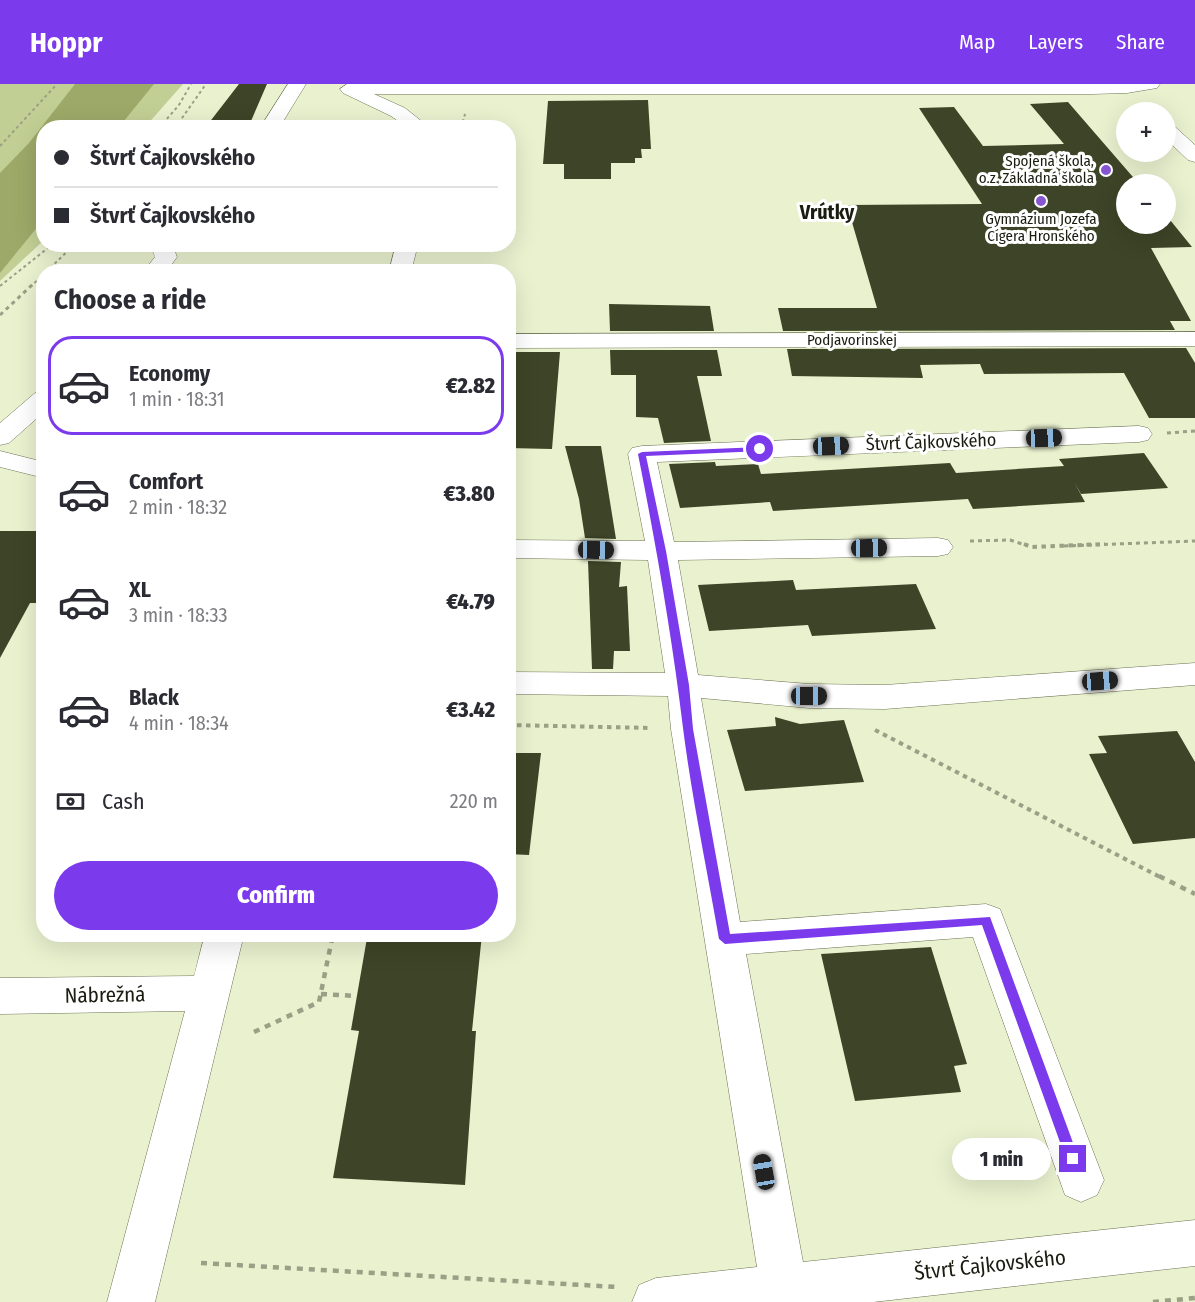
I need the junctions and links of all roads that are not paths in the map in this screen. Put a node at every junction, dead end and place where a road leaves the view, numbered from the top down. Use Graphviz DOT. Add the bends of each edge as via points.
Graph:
graph roads {
  1 [pos="297,84"];
  2 [pos="1151,84"];
  3 [pos="1125,86"];
  4 [pos="343,87"];
  5 [pos="444,92"];
  6 [pos="1140,102"];
  7 [pos="274,120"];
  8 [pos="416,120"];
  9 [pos="1176,138"];
  10 [pos="1195,156"];
  11 [pos="1195,339"];
  12 [pos="516,341"];
  13 [pos="36,405"];
  14 [pos="1139,434"];
  15 [pos="0,437"];
  16 [pos="0,459"];
  17 [pos="36,468"];
  18 [pos="938,547"];
  19 [pos="516,549"];
  20 [pos="662,551"];
  21 [pos="1195,674"];
  22 [pos="516,683"];
  23 [pos="684,685"];
  24 [pos="725,939"];
  25 [pos="223,942"];
  26 [pos="210,993"];
  27 [pos="0,996"];
  28 [pos="1081,1180"];
  29 [pos="1195,1243"];
  30 [pos="784,1288"];
  31 [pos="640,1295"];
  32 [pos="131,1302"];
  1 -- 7 [label="street"];
  2 -- 3 [label="street"];
  3 -- 5 [label="street"];
  3 -- 6 [label="street"];
  4 -- 5 [label="street"];
  4 -- 8 [label="street"];
  9 -- 10 [label="street"];
  11 -- 12 [label="street, Podjavorinskej"];
  13 -- 15 [label="street"];
  14 -- 20 [label="street, Štvrť Čajkovského" via="642,454"];
  16 -- 17 [label="street"];
  18 -- 20 [label="street"];
  19 -- 20 [label="street"];
  20 -- 23 [label="street, Štvrť Čajkovského"];
  21 -- 23 [label="street" via="885,697 809,696"];
  22 -- 23 [label="street"];
  23 -- 24 [label="street, Štvrť Čajkovského" via="688,729"];
  24 -- 28 [label="street" via="986,920"];
  24 -- 30 [label="street, Štvrť Čajkovského"];
  25 -- 26 [label="street"];
  26 -- 27 [label="street, Nábrežná"];
  26 -- 32 [label="street"];
  29 -- 30 [label="street, Štvrť Čajkovského"];
  30 -- 31 [label="street, Štvrť Čajkovského"];
}
